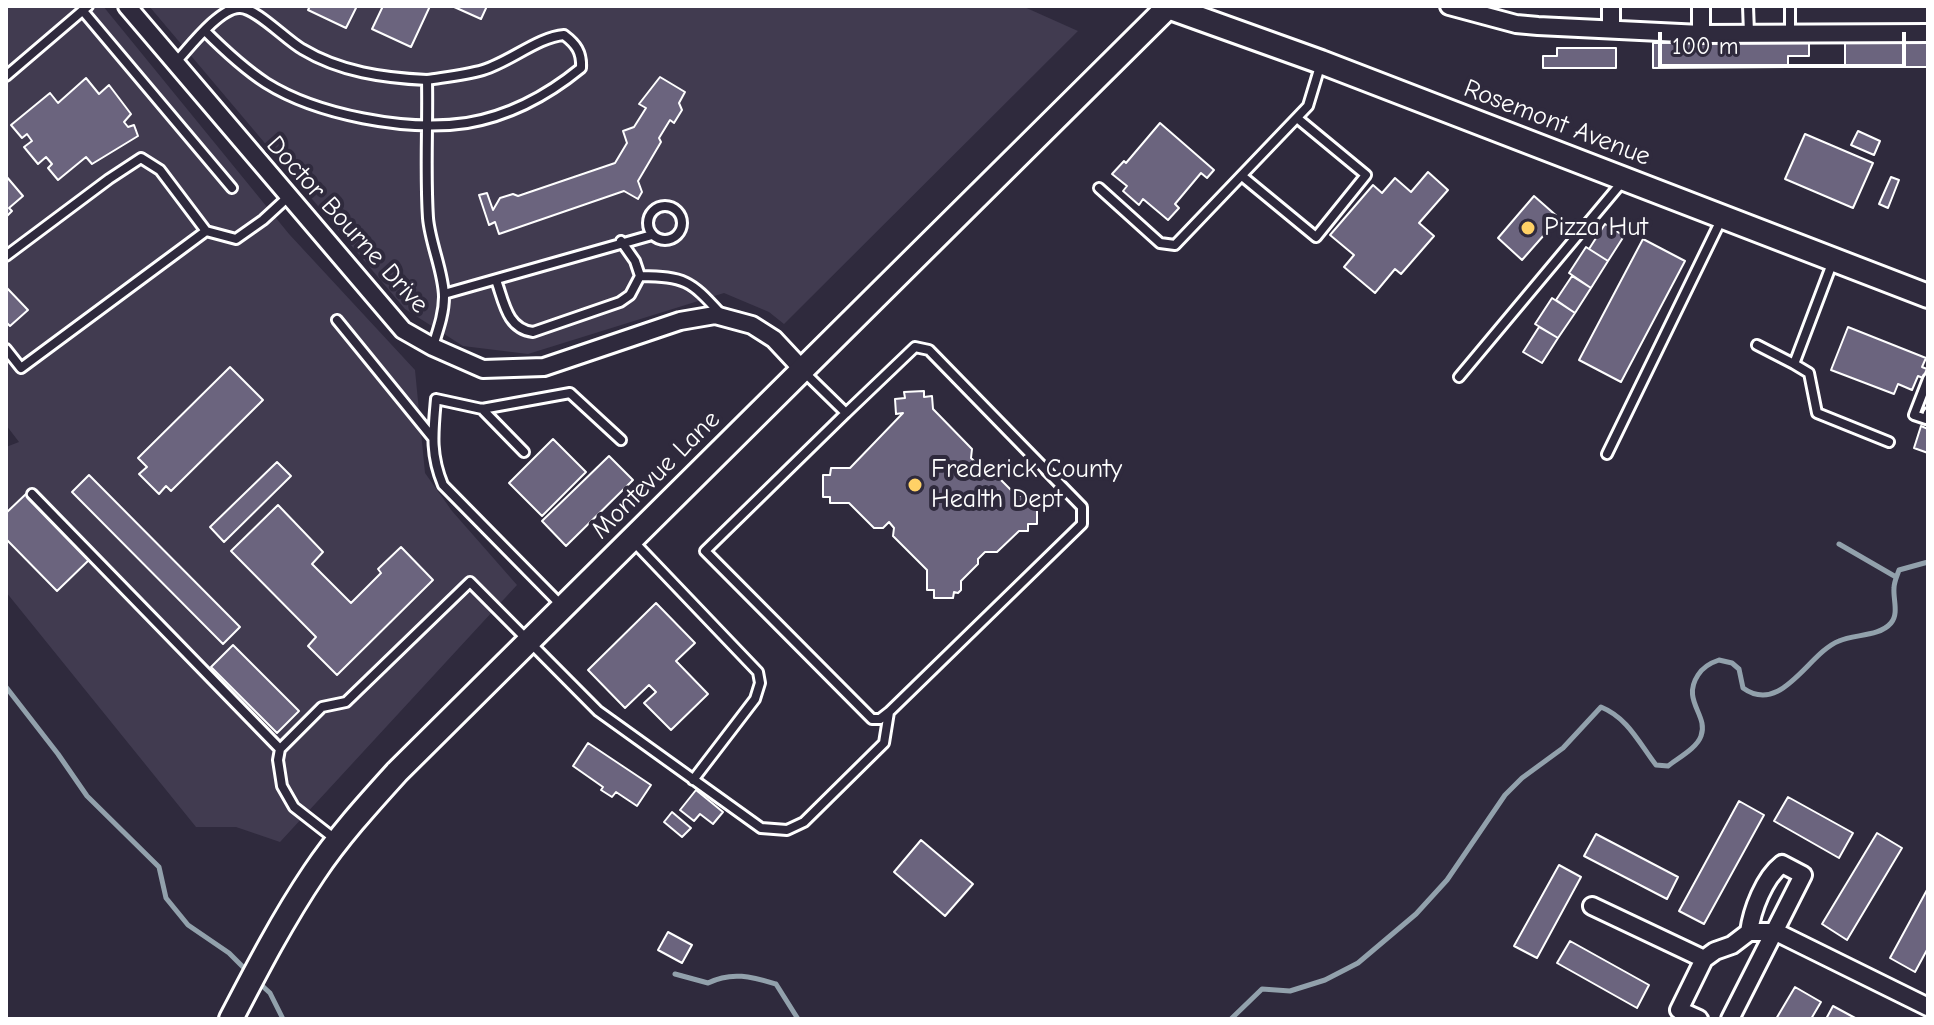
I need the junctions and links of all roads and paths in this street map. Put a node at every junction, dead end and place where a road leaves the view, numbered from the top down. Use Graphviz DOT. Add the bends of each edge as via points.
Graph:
graph roads {
  1 [pos="127,6"];
  2 [pos="1166,6"];
  3 [pos="1449,6"];
  4 [pos="1611,6"];
  5 [pos="1701,6"];
  6 [pos="1748,6"];
  7 [pos="1790,6"];
  8 [pos="86,8"];
  9 [pos="1611,29"];
  10 [pos="205,31"];
  11 [pos="1928,33"];
  12 [pos="1701,34"];
  13 [pos="1749,34"];
  14 [pos="1790,34"];
  15 [pos="1321,62"];
  16 [pos="175,63"];
  17 [pos="6,76"];
  18 [pos="427,80"];
  19 [pos="1297,118"];
  20 [pos="428,125"];
  21 [pos="1242,176"];
  22 [pos="1625,179"];
  23 [pos="232,188"];
  24 [pos="1099,188"];
  25 [pos="288,197"];
  26 [pos="1722,218"];
  27 [pos="206,231"];
  28 [pos="652,235"];
  29 [pos="621,241"];
  30 [pos="6,256"];
  31 [pos="1833,260"];
  32 [pos="640,276"];
  33 [pos="496,280"];
  34 [pos="444,294"];
  35 [pos="1928,296"];
  36 [pos="723,317"];
  37 [pos="337,320"];
  38 [pos="1757,345"];
  39 [pos="433,347"];
  40 [pos="6,349"];
  41 [pos="1794,364"];
  42 [pos="802,369"];
  43 [pos="1459,377"];
  44 [pos="1928,379"];
  45 [pos="482,409"];
  46 [pos="846,413"];
  47 [pos="1928,413"];
  48 [pos="433,438"];
  49 [pos="621,440"];
  50 [pos="1889,442"];
  51 [pos="524,452"];
  52 [pos="1607,454"];
  53 [pos="32,494"];
  54 [pos="631,539"];
  55 [pos="564,607"];
  56 [pos="528,642"];
  57 [pos="889,712"];
  58 [pos="280,749"];
  59 [pos="693,780"];
  60 [pos="338,841"];
  61 [pos="1592,906"];
  62 [pos="1749,932"];
  63 [pos="1776,932"];
  64 [pos="1704,959"];
  65 [pos="1928,1007"];
  66 [pos="234,1014"];
  67 [pos="1699,1019"];
  68 [pos="1730,1019"];
  1 -- 16 [label="street, Doctor Bourne Drive"];
  2 -- 15 [label="street, Rosemont Avenue"];
  2 -- 42 [label="street, Montevue Lane"];
  3 -- 9 [label="street" via="1516,24"];
  4 -- 9 [label="street"];
  5 -- 12 [label="street"];
  6 -- 13 [label="lane"];
  7 -- 14 [label="lane"];
  8 -- 17 [label="lane"];
  8 -- 23 [label="lane"];
  9 -- 12 [label="street"];
  10 -- 16 [label="lane"];
  10 -- 18 [label="lane" via="230,9 242,7 303,50 344,67 382,78"];
  10 -- 20 [label="lane" via="267,84 308,102 348,115"];
  11 -- 14 [label="street"];
  12 -- 13 [label="street"];
  13 -- 14 [label="street"];
  15 -- 19 [label="lane" via="1311,98"];
  15 -- 22 [label="street, Rosemont Avenue"];
  16 -- 25 [label="street, Doctor Bourne Drive"];
  18 -- 20 [label="lane"];
  18 -- 20 [label="lane" via="484,70 552,36 564,35 582,57 581,68 558,88 510,111 466,123"];
  19 -- 21 [label="lane"];
  19 -- 21 [label="lane" via="1366,175 1316,237"];
  20 -- 34 [label="lane" via="428,219"];
  21 -- 24 [label="lane" via="1184,238 1168,246"];
  22 -- 26 [label="street, Rosemont Avenue"];
  22 -- 43 [label="lane"];
  25 -- 27 [label="lane" via="236,239"];
  25 -- 39 [label="street, Doctor Bourne Drive" via="403,330"];
  26 -- 31 [label="street, Rosemont Avenue"];
  26 -- 52 [label="lane"];
  27 -- 30 [label="lane" via="160,170 141,158"];
  27 -- 40 [label="lane" via="21,368"];
  28 -- 28 [label="lane" via="664,240 676,236 682,225 678,212 666,207 654,211 648,222"];
  28 -- 29 [label="lane"];
  29 -- 32 [label="lane"];
  29 -- 33 [label="lane"];
  31 -- 35 [label="street, Rosemont Avenue"];
  31 -- 41 [label="lane"];
  32 -- 33 [label="lane" via="620,302 533,332 515,325"];
  32 -- 36 [label="lane" via="686,281"];
  33 -- 34 [label="lane"];
  34 -- 39 [label="lane"];
  36 -- 39 [label="street, Doctor Bourne Drive" via="680,321 544,367 483,369"];
  36 -- 42 [label="street, Doctor Bourne Drive" via="752,325 774,339"];
  37 -- 48 [label="lane"];
  38 -- 41 [label="lane"];
  41 -- 50 [label="lane" via="1809,373 1817,413"];
  42 -- 46 [label="lane"];
  42 -- 54 [label="street, Montevue Lane"];
  44 -- 47 [label="lane" via="1914,415 1926,419"];
  45 -- 48 [label="lane" via="436,399"];
  45 -- 49 [label="lane" via="570,393"];
  45 -- 51 [label="lane"];
  46 -- 57 [label="lane" via="705,551 872,719"];
  46 -- 57 [label="lane" via="915,347 929,350 1082,507 1082,524"];
  48 -- 55 [label="lane" via="434,463 443,485"];
  53 -- 58 [label="lane"];
  54 -- 55 [label="street, Montevue Lane"];
  54 -- 59 [label="lane" via="758,672 755,699"];
  55 -- 56 [label="street, Montevue Lane"];
  56 -- 58 [label="lane" via="470,582 346,702 322,707"];
  56 -- 59 [label="lane" via="598,711"];
  56 -- 60 [label="street, Montevue Lane" via="397,772"];
  57 -- 59 [label="lane" via="884,743 804,822 787,830 761,828"];
  58 -- 60 [label="lane" via="282,786 294,807"];
  60 -- 66 [label="street, Montevue Lane"];
  61 -- 64 [label="street"];
  62 -- 63 [label="street"];
  62 -- 63 [label="street" via="1772,872 1782,864 1803,875"];
  62 -- 64 [label="street"];
  63 -- 65 [label="street"];
  63 -- 68 [label="street"];
  64 -- 67 [label="street" via="1679,1010"];
}
